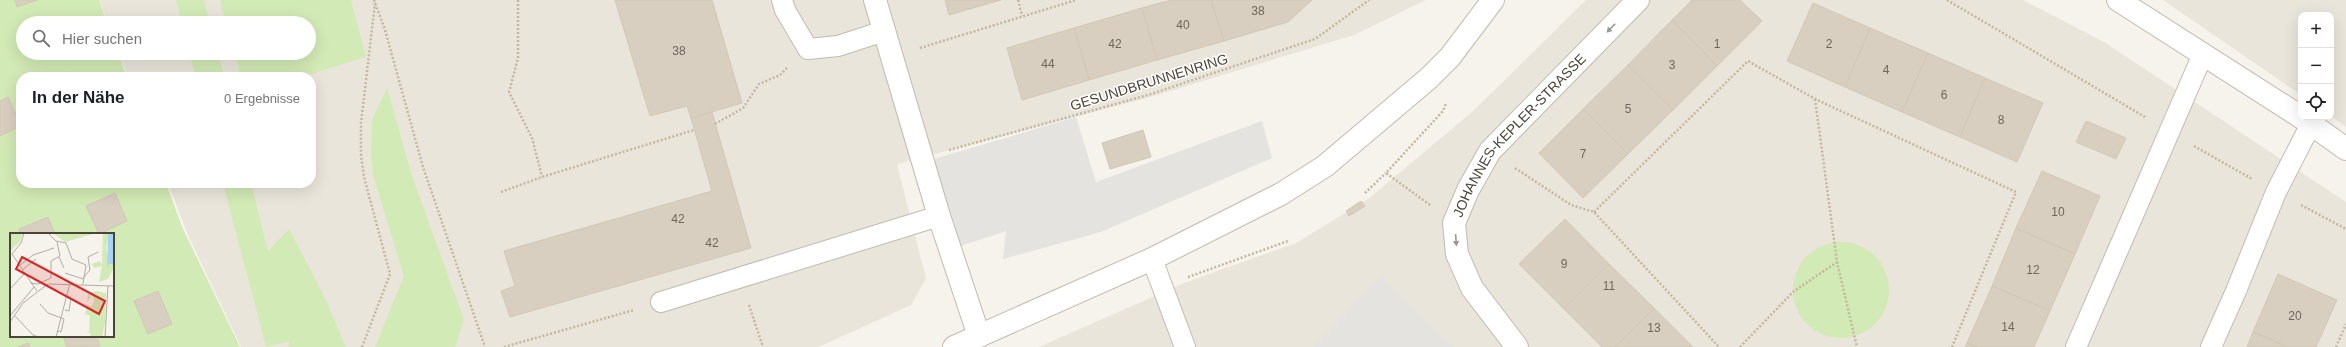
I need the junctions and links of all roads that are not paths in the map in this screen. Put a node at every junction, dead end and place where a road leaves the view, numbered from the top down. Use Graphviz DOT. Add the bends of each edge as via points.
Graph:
graph roads {
  1 [pos="782,0"];
  2 [pos="875,0"];
  3 [pos="1492,0"];
  4 [pos="1638,0"];
  5 [pos="2118,0"];
  6 [pos="884,30"];
  7 [pos="2203,54"];
  8 [pos="2298,115"];
  9 [pos="2304,120"];
  10 [pos="2305,120"];
  11 [pos="2346,149"];
  12 [pos="939,216"];
  13 [pos="1152,259"];
  14 [pos="661,302"];
  15 [pos="979,336"];
  16 [pos="954,347"];
  17 [pos="1186,347"];
  18 [pos="1517,347"];
  19 [pos="2076,347"];
  20 [pos="2211,347"];
  1 -- 6 [label="lane" via="785,10 808,49 838,46"];
  2 -- 6 [label="street"];
  3 -- 13 [label="street" via="1450,57 1429,78 1325,166 1281,194"];
  4 -- 18 [label="street, JOHANNES-KEPLER-STRASSE, one-way" via="1490,152 1468,190 1454,224 1457,254 1472,288"];
  5 -- 7 [label="street"];
  6 -- 12 [label="street"];
  7 -- 8 [label="street"];
  7 -- 19 [label="lane"];
  9 -- 20 [label="lane"];
  10 -- 11 [label="street"];
  12 -- 14 [label="lane"];
  12 -- 15 [label="street"];
  13 -- 15 [label="street"];
  13 -- 17 [label="lane"];
  15 -- 16 [label="street"];
}
